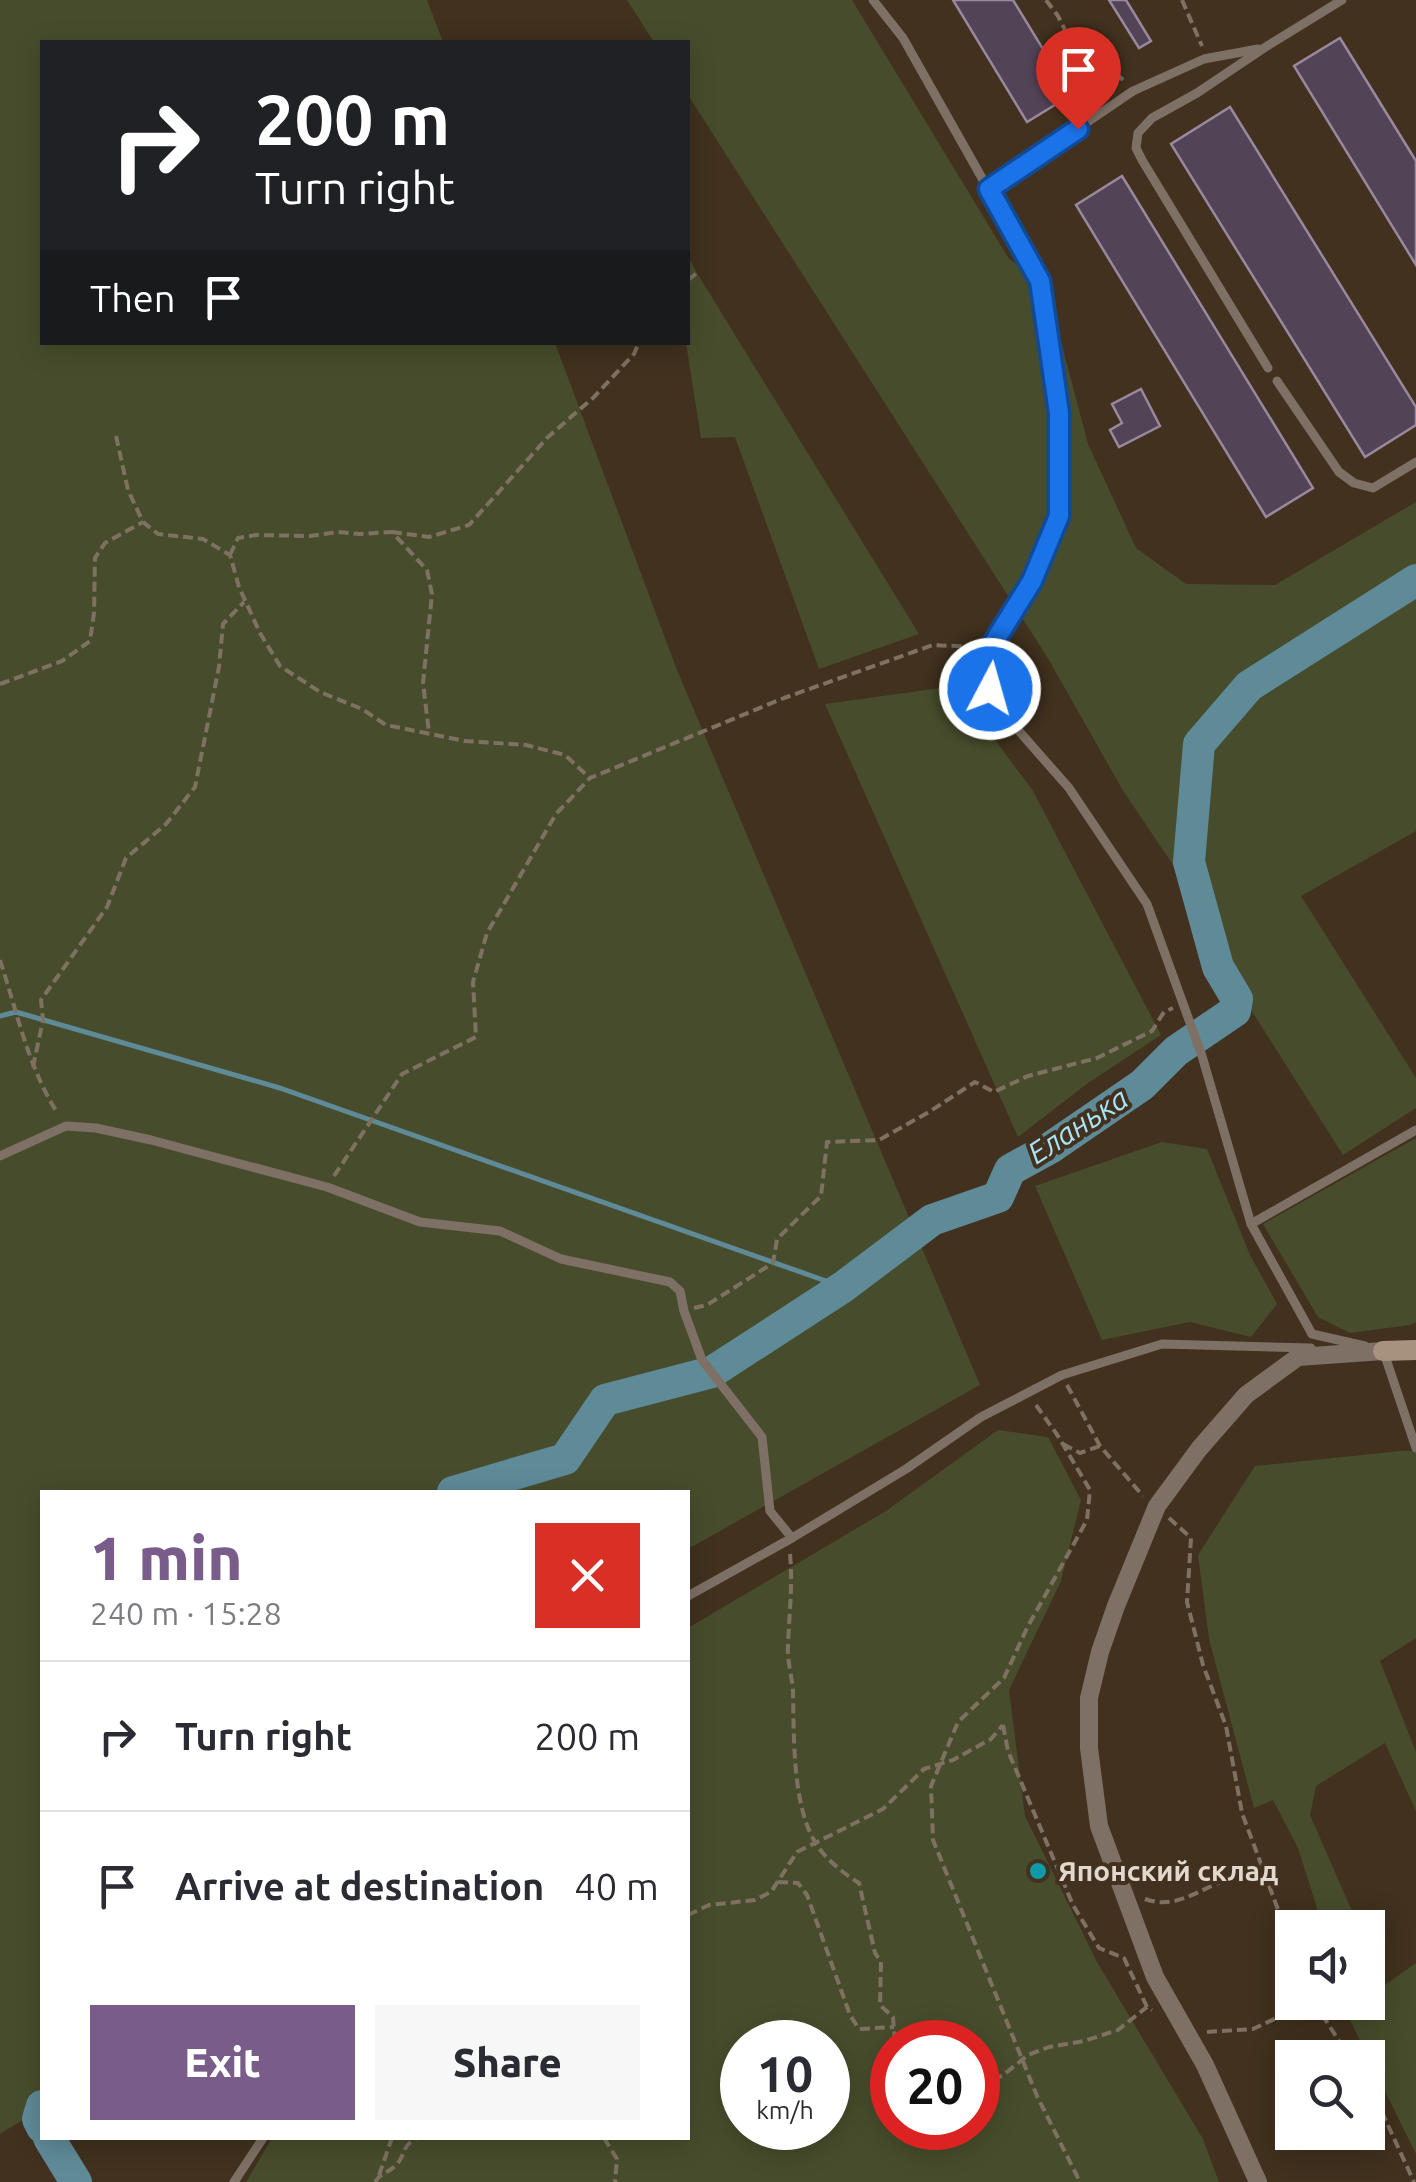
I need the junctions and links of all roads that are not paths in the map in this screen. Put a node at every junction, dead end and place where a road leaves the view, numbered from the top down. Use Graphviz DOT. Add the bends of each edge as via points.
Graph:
graph roads {
  1 [pos="872,0"];
  2 [pos="1342,0"];
  3 [pos="1264,48"];
  4 [pos="989,189"];
  5 [pos="1268,368"];
  6 [pos="1277,381"];
  7 [pos="1416,462"];
  8 [pos="1416,1130"];
  9 [pos="0,1156"];
  10 [pos="1251,1224"];
  11 [pos="1416,1350"];
  12 [pos="1383,1351"];
  13 [pos="1416,1448"];
  14 [pos="792,1538"];
  15 [pos="690,1595"];
  16 [pos="261,2140"];
  17 [pos="234,2182"];
  18 [pos="1258,2182"];
  1 -- 4 [label="lane" via="902,38"];
  2 -- 3 [label="lane"];
  3 -- 4 [label="lane" via="1204,59 1133,91"];
  3 -- 5 [label="lane" via="1152,118 1138,133 1136,148"];
  4 -- 10 [label="lane" via="1040,281 1059,413 1059,516 1032,581 991,647 990,689 1069,788 1147,904 1202,1056"];
  6 -- 7 [label="lane" via="1339,472 1354,483 1374,488"];
  8 -- 10 [label="lane"];
  9 -- 14 [label="lane" via="66,1126 96,1128 327,1187 420,1222 500,1231 562,1259 670,1282 680,1292 702,1360 762,1437 770,1510"];
  10 -- 12 [label="lane" via="1312,1334"];
  11 -- 12 [label="main road"];
  12 -- 13 [label="lane"];
  12 -- 14 [label="lane" via="1162,1344 1062,1374 981,1417"];
  12 -- 18 [label="street" via="1298,1357 1246,1394 1157,1506 1116,1606 1089,1698 1099,1826 1155,1977"];
  14 -- 15 [label="lane"];
  16 -- 17 [label="lane"];
}
